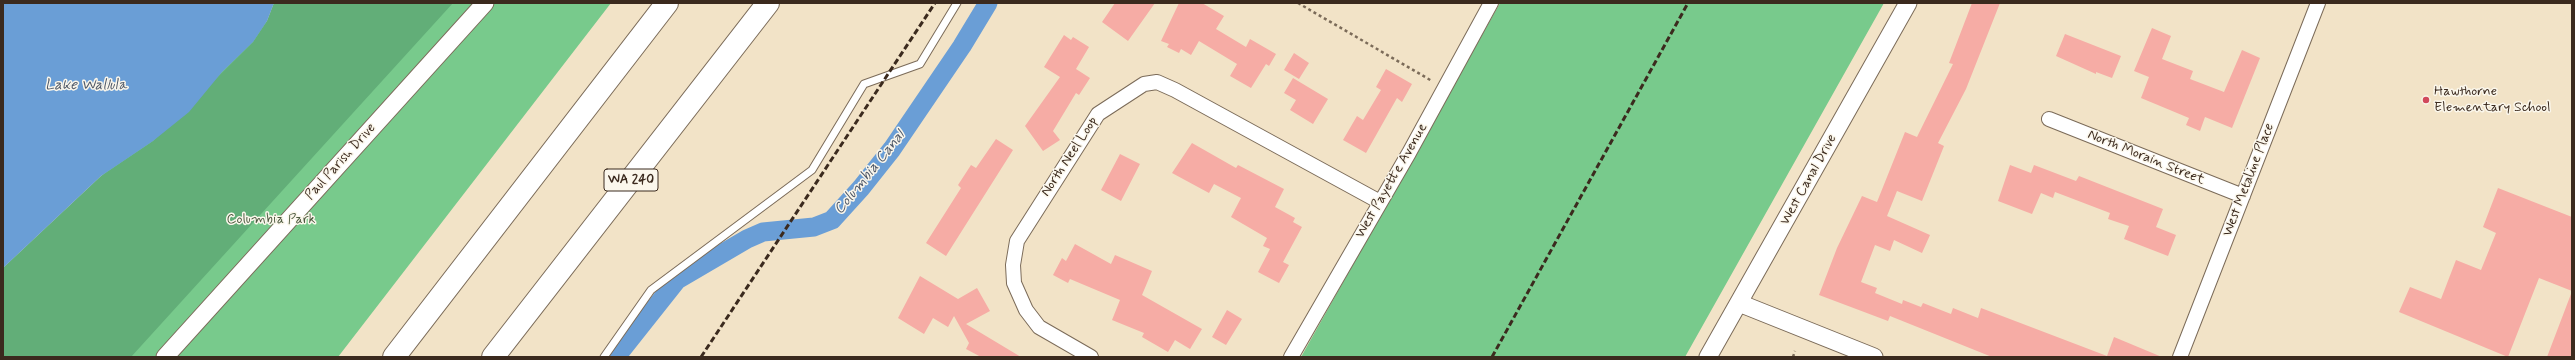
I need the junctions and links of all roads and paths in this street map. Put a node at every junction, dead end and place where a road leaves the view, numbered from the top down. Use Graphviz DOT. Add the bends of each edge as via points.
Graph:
graph roads {
  1 [pos="485,3"];
  2 [pos="667,3"];
  3 [pos="768,3"];
  4 [pos="957,3"];
  5 [pos="1298,3"];
  6 [pos="1491,3"];
  7 [pos="1908,3"];
  8 [pos="2318,3"];
  9 [pos="1444,89"];
  10 [pos="2049,119"];
  11 [pos="2243,196"];
  12 [pos="1380,202"];
  13 [pos="1739,303"];
  14 [pos="1795,351"];
  15 [pos="165,357"];
  16 [pos="394,357"];
  17 [pos="493,357"];
  18 [pos="604,357"];
  19 [pos="1091,357"];
  20 [pos="1291,357"];
  21 [pos="1708,357"];
  22 [pos="1793,357"];
  23 [pos="1874,357"];
  24 [pos="2180,357"];
  1 -- 15 [label="street, Paul Parish Drive"];
  2 -- 16 [label="highway"];
  3 -- 17 [label="highway, WA 240"];
  4 -- 18 [label="lane" via="920,64 864,84 812,170 651,290"];
  5 -- 9 [label="path"];
  6 -- 9 [label="street, West Payette Avenue"];
  7 -- 13 [label="street, West Canal Drive"];
  8 -- 11 [label="street, West Metaline Place"];
  9 -- 12 [label="street, West Payette Avenue"];
  10 -- 11 [label="street, North Morain Street"];
  11 -- 24 [label="street, West Metaline Place"];
  12 -- 19 [label="street, North Neel Loop" via="1175,90 1157,82 1144,84 1098,114 1017,241 1014,283 1026,310 1039,327"];
  12 -- 20 [label="street, West Payette Avenue"];
  13 -- 21 [label="street, West Canal Drive"];
  13 -- 23 [label="street"];
  14 -- 22 [label="path"];
}
